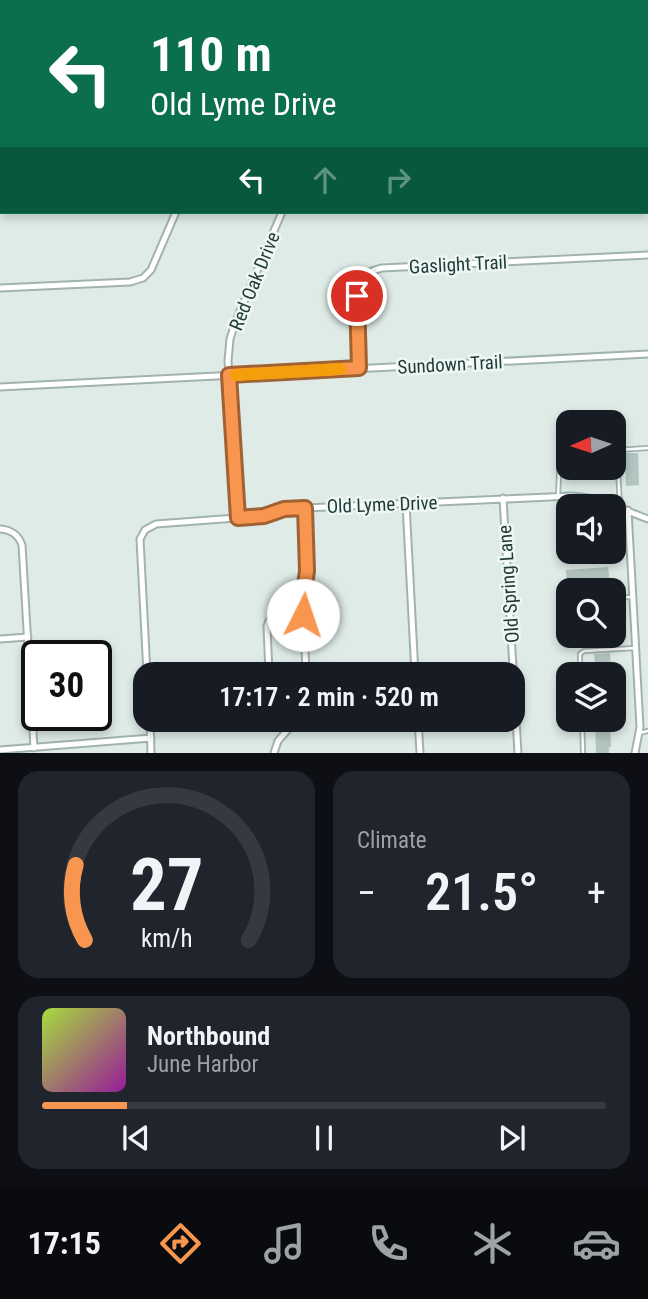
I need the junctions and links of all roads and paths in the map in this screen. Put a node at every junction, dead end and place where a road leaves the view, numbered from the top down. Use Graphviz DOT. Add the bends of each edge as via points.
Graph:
graph roads {
  1 [pos="175,214"];
  2 [pos="281,214"];
  3 [pos="648,255"];
  4 [pos="0,288"];
  5 [pos="648,354"];
  6 [pos="359,368"];
  7 [pos="229,375"];
  8 [pos="0,387"];
  9 [pos="648,448"];
  10 [pos="619,494"];
  11 [pos="556,496"];
  12 [pos="503,498"];
  13 [pos="406,504"];
  14 [pos="305,508"];
  15 [pos="628,510"];
  16 [pos="238,518"];
  17 [pos="648,519"];
  18 [pos="0,529"];
  19 [pos="626,597"];
  20 [pos="632,597"];
  21 [pos="303,615"];
  22 [pos="28,637"];
  23 [pos="0,639"];
  24 [pos="635,648"];
  25 [pos="146,662"];
  26 [pos="269,662"];
  27 [pos="305,662"];
  28 [pos="414,662"];
  29 [pos="580,662"];
  30 [pos="648,731"];
  31 [pos="151,732"];
  32 [pos="286,732"];
  33 [pos="419,732"];
  34 [pos="582,732"];
  35 [pos="639,733"];
  36 [pos="151,738"];
  37 [pos="34,748"];
  38 [pos="0,750"];
  39 [pos="151,753"];
  40 [pos="274,753"];
  41 [pos="420,753"];
  42 [pos="519,753"];
  43 [pos="583,753"];
  44 [pos="635,753"];
  1 -- 4 [label="street" via="143,278"];
  2 -- 7 [label="street, Red Oak Drive" via="235,323"];
  3 -- 6 [label="street, Gaslight Trail" via="375,270 363,278 357,290"];
  5 -- 6 [label="street, Sundown Trail"];
  6 -- 7 [label="street, Sundown Trail"];
  7 -- 8 [label="street, Sundown Trail"];
  7 -- 16 [label="street, Red Oak Drive"];
  9 -- 10 [label="lane" via="617,450"];
  11 -- 12 [label="street, Old Lyme Drive"];
  12 -- 13 [label="street, Old Lyme Drive"];
  12 -- 42 [label="street, Old Spring Lane"];
  13 -- 14 [label="street, Old Lyme Drive"];
  13 -- 28 [label="street"];
  14 -- 16 [label="street, Old Lyme Drive"];
  14 -- 21 [label="street"];
  15 -- 17 [label="street, Old Lyme Drive"];
  15 -- 20 [label="street"];
  16 -- 25 [label="street, Old Lyme Drive" via="156,524 142,534"];
  18 -- 22 [label="street" via="12,531 22,545"];
  19 -- 20 [label="lane"];
  20 -- 24 [label="street"];
  21 -- 26 [label="street" via="269,621"];
  21 -- 27 [label="street"];
  22 -- 23 [label="street"];
  22 -- 37 [label="street"];
  24 -- 29 [label="lane" via="584,651"];
  24 -- 35 [label="street"];
  30 -- 35 [label="lane"];
  31 -- 36 [label="street"];
  32 -- 40 [label="street"];
  33 -- 41 [label="street"];
  34 -- 43 [label="lane"];
  35 -- 44 [label="street"];
  36 -- 37 [label="street"];
  36 -- 39 [label="street"];
  37 -- 38 [label="street"];
}
